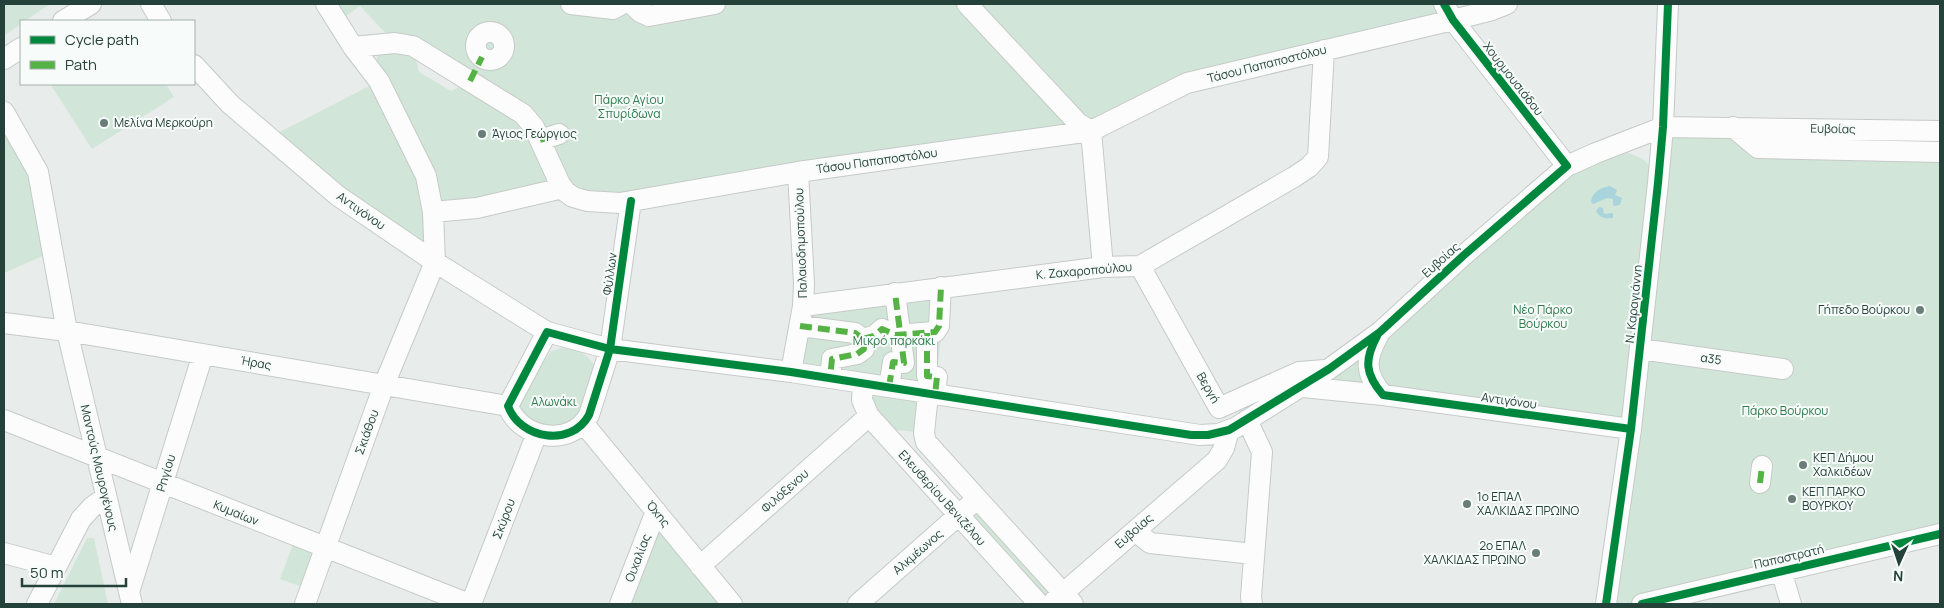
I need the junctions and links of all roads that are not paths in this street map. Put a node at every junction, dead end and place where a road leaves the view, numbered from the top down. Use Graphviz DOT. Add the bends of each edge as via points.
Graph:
graph roads {
  1 [pos="91,4"];
  2 [pos="151,4"];
  3 [pos="326,4"];
  4 [pos="571,4"];
  5 [pos="622,4"];
  6 [pos="632,4"];
  7 [pos="715,4"];
  8 [pos="967,4"];
  9 [pos="1507,4"];
  10 [pos="1668,4"];
  11 [pos="1449,12"];
  12 [pos="65,20"];
  13 [pos="160,20"];
  14 [pos="353,47"];
  15 [pos="20,49"];
  16 [pos="1324,50"];
  17 [pos="482,58"];
  18 [pos="4,59"];
  19 [pos="195,66"];
  20 [pos="470,82"];
  21 [pos="4,112"];
  22 [pos="1663,127"];
  23 [pos="1733,127"];
  24 [pos="1091,131"];
  25 [pos="1940,131"];
  26 [pos="1940,152"];
  27 [pos="1567,166"];
  28 [pos="798,172"];
  29 [pos="563,188"];
  30 [pos="631,202"];
  31 [pos="432,212"];
  32 [pos="436,262"];
  33 [pos="1140,266"];
  34 [pos="1103,267"];
  35 [pos="941,287"];
  36 [pos="895,293"];
  37 [pos="803,306"];
  38 [pos="4,323"];
  39 [pos="800,326"];
  40 [pos="67,331"];
  41 [pos="548,332"];
  42 [pos="1380,332"];
  43 [pos="927,333"];
  44 [pos="900,335"];
  45 [pos="863,339"];
  46 [pos="1640,349"];
  47 [pos="610,350"];
  48 [pos="203,354"];
  49 [pos="1329,369"];
  50 [pos="1783,369"];
  51 [pos="792,372"];
  52 [pos="830,378"];
  53 [pos="863,384"];
  54 [pos="384,385"];
  55 [pos="889,387"];
  56 [pos="1303,387"];
  57 [pos="932,394"];
  58 [pos="1383,395"];
  59 [pos="508,406"];
  60 [pos="869,416"];
  61 [pos="4,420"];
  62 [pos="1247,420"];
  63 [pos="584,424"];
  64 [pos="1631,429"];
  65 [pos="1229,430"];
  66 [pos="536,433"];
  67 [pos="96,456"];
  68 [pos="163,484"];
  69 [pos="106,497"];
  70 [pos="977,499"];
  71 [pos="656,511"];
  72 [pos="958,516"];
  73 [pos="1135,530"];
  74 [pos="1940,534"];
  75 [pos="325,548"];
  76 [pos="4,553"];
  77 [pos="1254,554"];
  78 [pos="700,566"];
  79 [pos="56,567"];
  80 [pos="1782,570"];
  81 [pos="130,598"];
  82 [pos="1062,601"];
  83 [pos="37,604"];
  84 [pos="305,604"];
  85 [pos="470,604"];
  86 [pos="620,604"];
  87 [pos="732,604"];
  88 [pos="858,604"];
  89 [pos="1039,604"];
  90 [pos="1252,604"];
  91 [pos="1606,604"];
  92 [pos="1642,604"];
  93 [pos="1791,604"];
  1 -- 12 [label="street"];
  2 -- 13 [label="street"];
  3 -- 14 [label="street"];
  4 -- 5 [label="street" via="613,8"];
  6 -- 7 [label="street" via="649,16"];
  8 -- 24 [label="street" via="1078,123"];
  9 -- 11 [label="street, Τάσου Παπαποστόλου" via="1492,10"];
  10 -- 22 [label="street, Ν. Καραγιάννη"];
  11 -- 16 [label="street, Τάσου Παπαποστόλου"];
  11 -- 27 [label="street, Χουρμουσιάδου"];
  14 -- 20 [label="street" via="395,42 413,46"];
  14 -- 31 [label="street" via="379,81 426,176"];
  15 -- 18 [label="street"];
  16 -- 24 [label="street, Τάσου Παπαποστόλου" via="1187,83"];
  16 -- 33 [label="street, Κ. Ζαχαροπούλου" via="1318,157 1309,167"];
  17 -- 20 [label="street"];
  19 -- 32 [label="street, Αντιγόνου" via="230,104 338,196"];
  20 -- 29 [label="street" via="523,114 550,137"];
  21 -- 40 [label="street, Μαντούς Μαυρογένους" via="38,172"];
  22 -- 23 [label="street, Ευβοίας"];
  22 -- 27 [label="street, Ευβοίας"];
  22 -- 46 [label="street, Ν. Καραγιάννη"];
  23 -- 25 [label="street, Ευβοίας"];
  23 -- 26 [label="street" via="1758,148"];
  24 -- 28 [label="street, Τάσου Παπαποστόλου"];
  24 -- 34 [label="street"];
  27 -- 42 [label="street, Ευβοίας"];
  28 -- 30 [label="street, Τάσου Παπαποστόλου"];
  28 -- 37 [label="street, Παλαιοδημοπούλου" via="804,263"];
  29 -- 30 [label="street, Τάσου Παπαποστόλου" via="573,197 588,201"];
  29 -- 31 [label="street" via="477,208"];
  30 -- 47 [label="street, Φύλλων"];
  31 -- 32 [label="street"];
  32 -- 41 [label="street, Αντιγόνου"];
  32 -- 54 [label="street, Σκιάθου"];
  33 -- 34 [label="street, Κ. Ζαχαροπούλου"];
  33 -- 49 [label="street, Βεργή" via="1219,408 1299,372"];
  34 -- 35 [label="street, Κ. Ζαχαροπούλου"];
  35 -- 36 [label="street, Κ. Ζαχαροπούλου"];
  35 -- 43 [label="street" via="938,330"];
  36 -- 37 [label="street, Κ. Ζαχαροπούλου"];
  36 -- 44 [label="street"];
  37 -- 39 [label="street, Παλαιοδημοπούλου"];
  38 -- 40 [label="street, Ήρας"];
  39 -- 45 [label="street" via="855,333"];
  39 -- 51 [label="street, Παλαιοδημοπούλου"];
  40 -- 48 [label="street, Ήρας"];
  40 -- 67 [label="street, Μαντούς Μαυρογένους"];
  41 -- 47 [label="street, Αντιγόνου"];
  41 -- 59 [label="street"];
  42 -- 49 [label="street, Ευβοίας"];
  42 -- 58 [label="street" via="1370,349 1368,365 1372,381"];
  43 -- 44 [label="street"];
  43 -- 57 [label="street" via="927,376 937,377"];
  44 -- 45 [label="street" via="882,329"];
  44 -- 55 [label="street" via="904,363 893,362"];
  45 -- 52 [label="street" via="864,349 857,354 832,359"];
  46 -- 50 [label="street, α35"];
  46 -- 64 [label="street, Ν. Καραγιάννη"];
  47 -- 51 [label="street, Αντιγόνου"];
  47 -- 63 [label="street, Φύλλων"];
  48 -- 54 [label="street, Ήρας"];
  48 -- 68 [label="street, Ρηγίου"];
  49 -- 56 [label="street, Ευβοίας"];
  51 -- 52 [label="street, Αντιγόνου"];
  52 -- 53 [label="street, Αντιγόνου"];
  53 -- 55 [label="street, Αντιγόνου"];
  53 -- 60 [label="street, Ελευθερίου Βενιζέλου" via="862,400"];
  54 -- 59 [label="street, Ήρας"];
  54 -- 75 [label="street, Σκιάθου"];
  55 -- 57 [label="street, Αντιγόνου"];
  56 -- 58 [label="street, Αντιγόνου"];
  56 -- 62 [label="street, Ευβοίας"];
  57 -- 65 [label="street, Ευβοίας" via="1191,434 1208,435"];
  57 -- 70 [label="street" via="924,432 926,440"];
  58 -- 64 [label="street, Αντιγόνου"];
  59 -- 66 [label="street" via="518,421"];
  60 -- 72 [label="street, Ελευθερίου Βενιζέλου"];
  60 -- 78 [label="street, Φιλόξενου"];
  61 -- 67 [label="street, Κυμαίων"];
  62 -- 65 [label="street, Ευβοίας"];
  62 -- 77 [label="street" via="1262,452"];
  63 -- 66 [label="street" via="561,436"];
  63 -- 71 [label="street, Όχης"];
  64 -- 91 [label="street, Ν. Καραγιάννη"];
  65 -- 73 [label="street, Ευβοίας" via="1217,460"];
  66 -- 85 [label="street, Σκύρου"];
  67 -- 68 [label="street, Κυμαίων"];
  67 -- 69 [label="street, Μαντούς Μαυρογένους"];
  68 -- 75 [label="street, Κυμαίων"];
  68 -- 81 [label="street, Ρηγίου"];
  69 -- 79 [label="street" via="81,519"];
  69 -- 81 [label="street, Μαντούς Μαυρογένους"];
  70 -- 72 [label="street, Αλκμέωνος"];
  70 -- 82 [label="street"];
  71 -- 78 [label="street, Όχης"];
  71 -- 86 [label="street, Οιχαλίας"];
  72 -- 88 [label="street, Αλκμέωνος"];
  72 -- 89 [label="street, Ελευθερίου Βενιζέλου"];
  73 -- 77 [label="street" via="1150,543"];
  73 -- 82 [label="street, Ευβοίας"];
  74 -- 80 [label="street, Παπαστρατή"];
  75 -- 84 [label="street, Σκιάθου"];
  75 -- 85 [label="street, Κυμαίων"];
  76 -- 79 [label="street"];
  77 -- 90 [label="street"];
  78 -- 87 [label="street, Όχης"];
  79 -- 83 [label="street"];
  80 -- 92 [label="street, Παπαστρατή"];
  80 -- 93 [label="street"];
}
